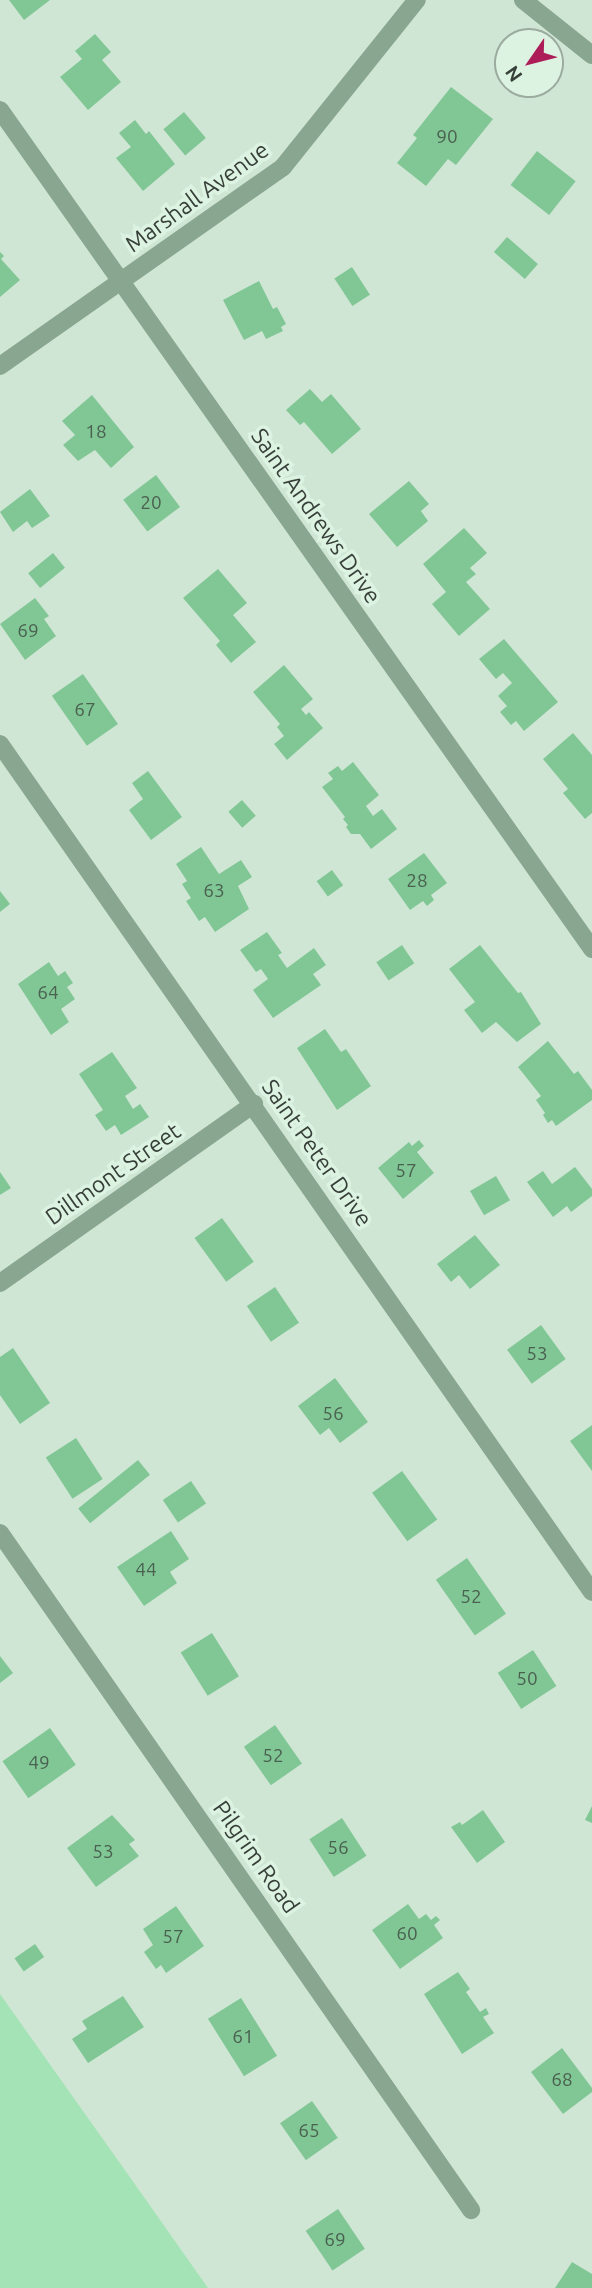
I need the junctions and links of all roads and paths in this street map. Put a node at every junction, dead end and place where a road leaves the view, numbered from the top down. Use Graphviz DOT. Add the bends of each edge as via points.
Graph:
graph roads {
  1 [pos="416,0"];
  2 [pos="523,0"];
  3 [pos="592,55"];
  4 [pos="0,110"];
  5 [pos="121,282"];
  6 [pos="0,366"];
  7 [pos="0,744"];
  8 [pos="592,949"];
  9 [pos="254,1104"];
  10 [pos="0,1283"];
  11 [pos="0,1533"];
  12 [pos="592,1592"];
  13 [pos="471,2210"];
  1 -- 5 [label="street, Marshall Avenue" via="283,167"];
  2 -- 3 [label="street"];
  4 -- 5 [label="street, Saint Andrews Drive"];
  5 -- 6 [label="street, Marshall Avenue"];
  5 -- 8 [label="street, Saint Andrews Drive"];
  7 -- 9 [label="street, Saint Peter Drive"];
  9 -- 10 [label="street, Dillmont Street"];
  9 -- 12 [label="street, Saint Peter Drive"];
  11 -- 13 [label="street, Pilgrim Road"];
}
